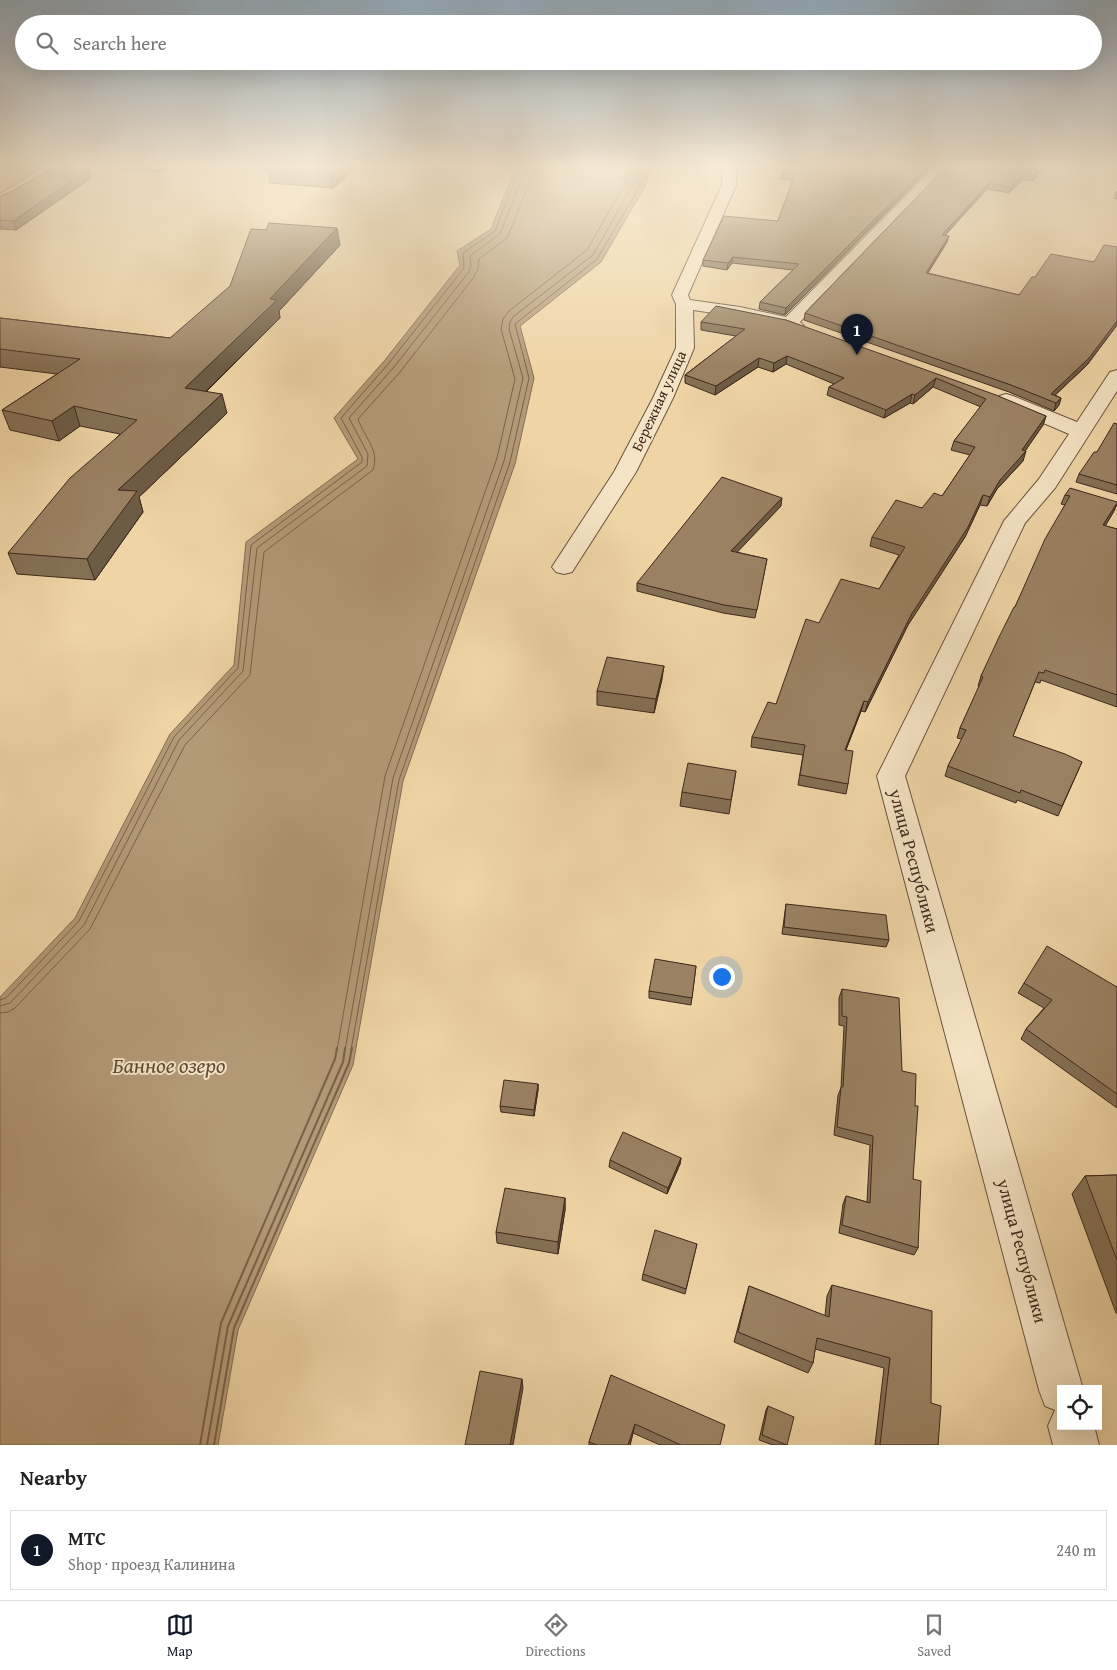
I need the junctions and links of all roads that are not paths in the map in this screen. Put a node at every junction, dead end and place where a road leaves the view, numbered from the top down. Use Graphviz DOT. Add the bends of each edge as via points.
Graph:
graph roads {
  1 [pos="707,233"];
  2 [pos="878,233"];
  3 [pos="684,304"];
  4 [pos="790,324"];
  5 [pos="808,330"];
  6 [pos="1117,376"];
  7 [pos="992,395"];
  8 [pos="1080,431"];
  9 [pos="564,567"];
  10 [pos="1060,1385"];
  11 [pos="1072,1430"];
  12 [pos="1076,1445"];
  1 -- 3 [label="street, Бережная улица" via="680,295"];
  2 -- 4 [label="street"];
  3 -- 4 [label="street" via="727,309"];
  3 -- 9 [label="street, Бережная улица" via="685,348 663,398 625,472"];
  4 -- 5 [label="street"];
  6 -- 8 [label="street, улица Республики"];
  7 -- 8 [label="street"];
  8 -- 10 [label="street, улица Республики" via="1056,485 1015,520 891,776"];
  11 -- 12 [label="street"];
}
